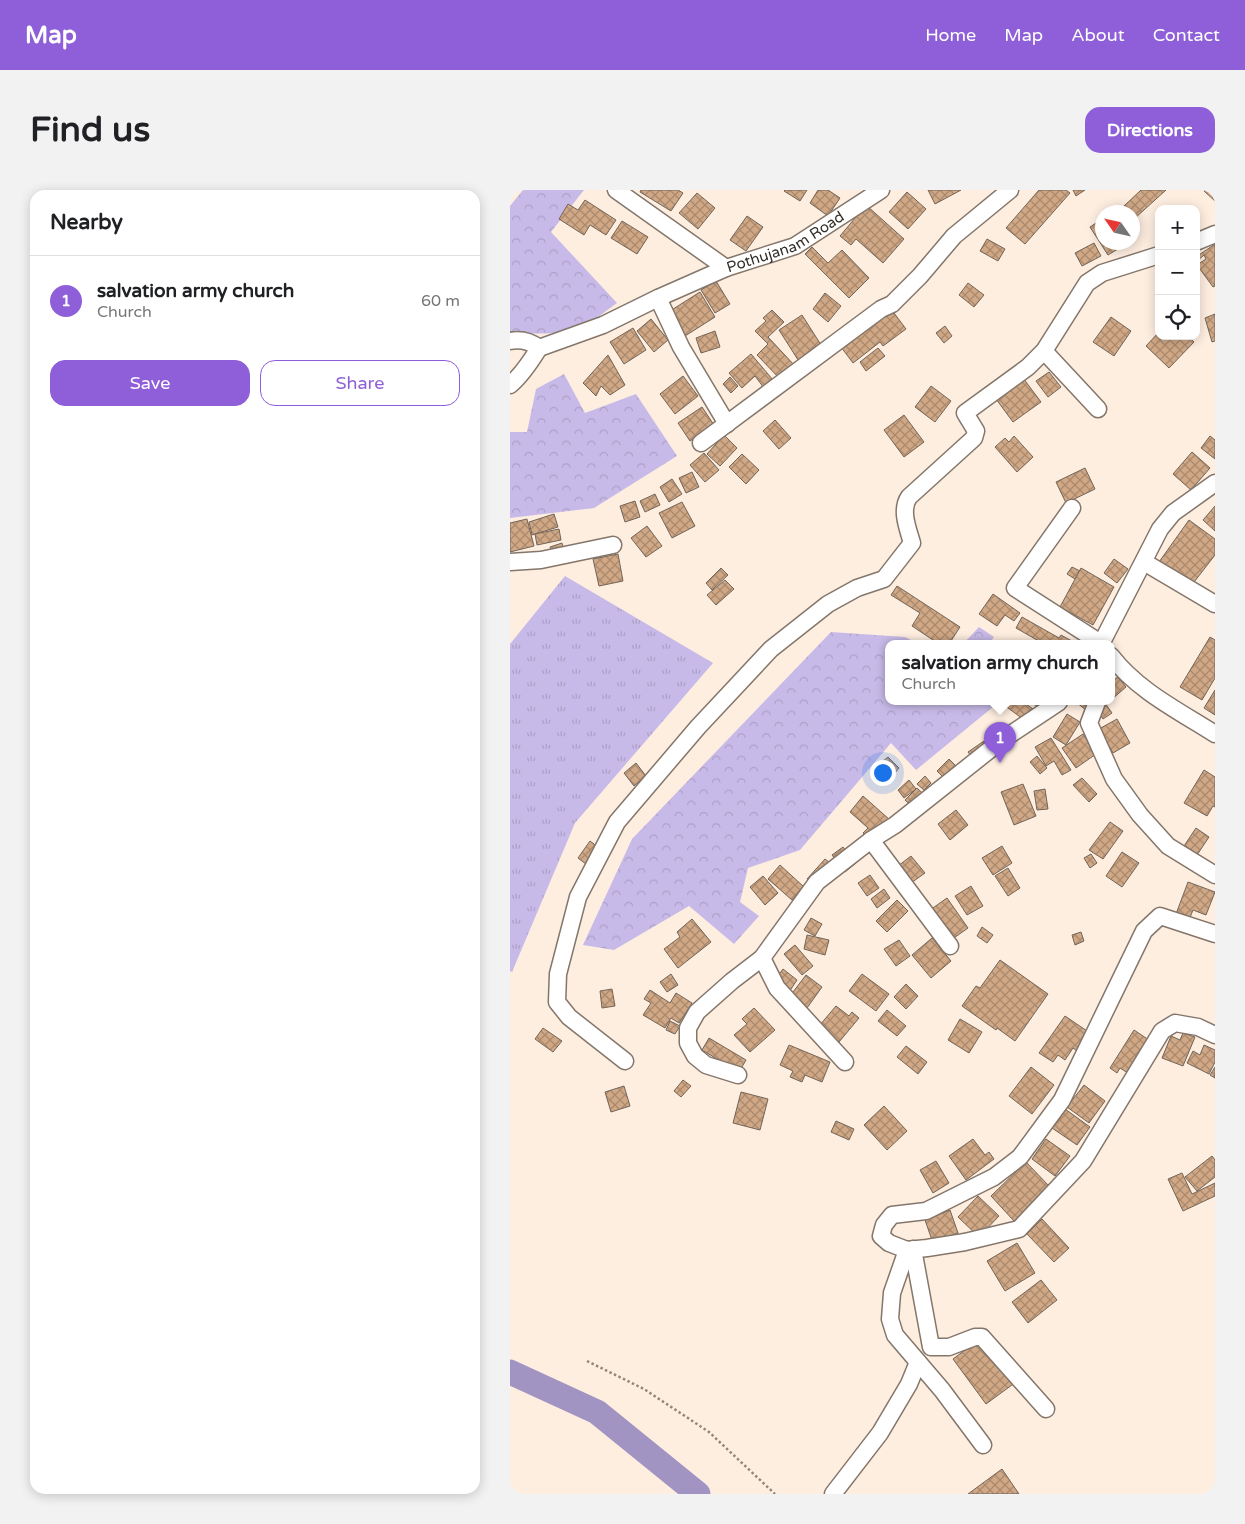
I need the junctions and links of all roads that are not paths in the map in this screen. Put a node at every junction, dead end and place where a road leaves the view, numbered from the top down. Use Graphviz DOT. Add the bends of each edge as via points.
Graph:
graph roads {
  1 [pos="882,190"];
  2 [pos="1010,190"];
  3 [pos="623,192"];
  4 [pos="1215,234"];
  5 [pos="1200,240"];
  6 [pos="1155,256"];
  7 [pos="726,268"];
  8 [pos="658,298"];
  9 [pos="510,341"];
  10 [pos="539,348"];
  11 [pos="1044,351"];
  12 [pos="510,385"];
  13 [pos="1098,409"];
  14 [pos="727,424"];
  15 [pos="701,443"];
  16 [pos="1215,483"];
  17 [pos="1072,508"];
  18 [pos="613,545"];
  19 [pos="510,562"];
  20 [pos="1144,562"];
  21 [pos="1215,604"];
  22 [pos="1093,640"];
  23 [pos="1107,640"];
  24 [pos="1115,661"];
  25 [pos="1054,705"];
  26 [pos="1096,705"];
  27 [pos="1215,734"];
  28 [pos="871,840"];
  29 [pos="1215,875"];
  30 [pos="1215,934"];
  31 [pos="950,946"];
  32 [pos="762,958"];
  33 [pos="1215,1035"];
  34 [pos="625,1061"];
  35 [pos="845,1062"];
  36 [pos="738,1075"];
  37 [pos="910,1250"];
  38 [pos="918,1362"];
  39 [pos="1046,1409"];
  40 [pos="983,1445"];
  41 [pos="833,1494"];
  1 -- 7 [label="street, Pothujanam Road" via="795,246"];
  2 -- 14 [label="street" via="954,236 892,304"];
  3 -- 7 [label="street, Pothujanam Road"];
  4 -- 5 [label="street"];
  6 -- 11 [label="street" via="1102,273 1087,284"];
  7 -- 8 [label="street"];
  8 -- 10 [label="street" via="602,325"];
  8 -- 14 [label="street" via="681,347"];
  9 -- 10 [label="street" via="532,342"];
  10 -- 12 [label="street"];
  11 -- 13 [label="street"];
  11 -- 34 [label="street" via="1028,367 965,413 976,431 974,438 904,503 912,543 884,579 857,588 828,604 770,649 617,822 578,897 558,974 557,1002 569,1017"];
  14 -- 15 [label="street"];
  16 -- 20 [label="street" via="1173,513 1160,529"];
  17 -- 22 [label="street" via="1015,588"];
  18 -- 19 [label="street" via="541,560"];
  20 -- 21 [label="street"];
  20 -- 23 [label="street"];
  24 -- 27 [label="street" via="1152,694"];
  25 -- 28 [label="street" via="1002,740 895,825"];
  26 -- 29 [label="street" via="1089,722 1114,779 1168,846"];
  28 -- 31 [label="street"];
  28 -- 32 [label="street" via="817,882"];
  30 -- 37 [label="street" via="1160,916 1144,931 1062,1100 1020,1157 994,1177 926,1211 892,1215 884,1225 881,1236 889,1243"];
  32 -- 35 [label="street" via="777,988"];
  32 -- 36 [label="street" via="697,1012 688,1028 688,1043 695,1056 706,1065"];
  33 -- 37 [label="street" via="1198,1027 1175,1023 1162,1031 1083,1161 1019,1229 965,1242"];
  37 -- 38 [label="street" via="892,1292 890,1319 895,1335"];
  37 -- 39 [label="street" via="931,1347 949,1347 982,1337"];
  38 -- 40 [label="street"];
  38 -- 41 [label="street" via="880,1433"];
}
